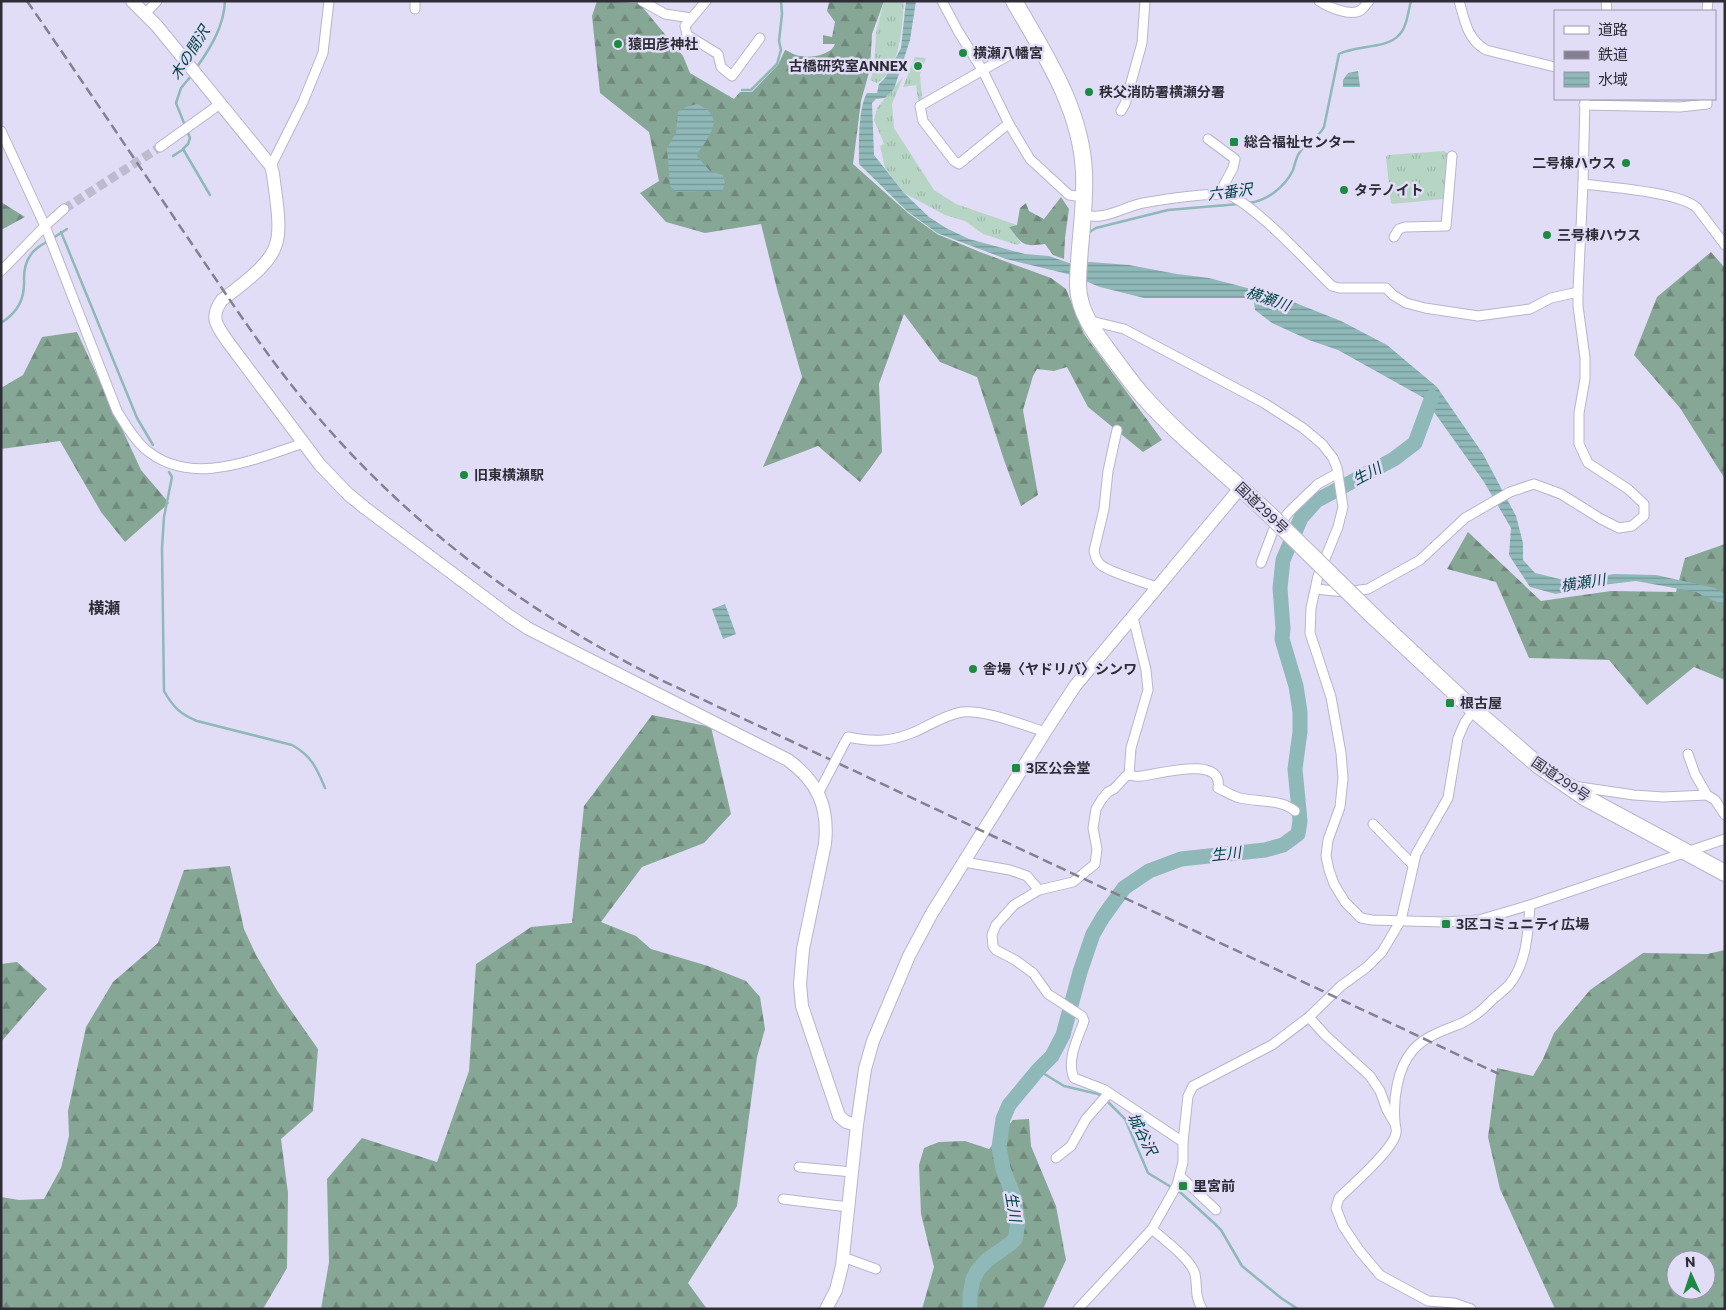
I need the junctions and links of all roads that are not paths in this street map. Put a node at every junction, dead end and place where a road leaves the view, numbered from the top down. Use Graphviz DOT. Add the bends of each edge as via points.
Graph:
graph roads {
  1 [pos="132,1"];
  2 [pos="157,1"];
  3 [pos="329,1"];
  4 [pos="642,1"];
  5 [pos="706,1"];
  6 [pos="942,1"];
  7 [pos="1014,1"];
  8 [pos="1145,1"];
  9 [pos="1319,1"];
  10 [pos="1369,1"];
  11 [pos="1458,1"];
  12 [pos="146,13"];
  13 [pos="691,18"];
  14 [pos="760,38"];
  15 [pos="1018,50"];
  16 [pos="1554,67"];
  17 [pos="983,71"];
  18 [pos="1707,100"];
  19 [pos="1584,102"];
  20 [pos="220,104"];
  21 [pos="1121,111"];
  22 [pos="1009,124"];
  23 [pos="1,131"];
  24 [pos="1208,139"];
  25 [pos="160,147"];
  26 [pos="1452,156"];
  27 [pos="271,166"];
  28 [pos="1583,184"];
  29 [pos="1219,194"];
  30 [pos="1083,197"];
  31 [pos="64,210"];
  32 [pos="1082,219"];
  33 [pos="46,230"];
  34 [pos="1394,237"];
  35 [pos="1725,245"];
  36 [pos="1,271"];
  37 [pos="1578,292"];
  38 [pos="1087,320"];
  39 [pos="1116,430"];
  40 [pos="304,442"];
  41 [pos="1338,477"];
  42 [pos="1241,487"];
  43 [pos="1261,563"];
  44 [pos="1157,587"];
  45 [pos="1316,589"];
  46 [pos="1133,617"];
  47 [pos="1474,710"];
  48 [pos="1045,732"];
  49 [pos="1688,754"];
  50 [pos="1130,775"];
  51 [pos="1566,785"];
  52 [pos="819,792"];
  53 [pos="1707,794"];
  54 [pos="1295,811"];
  55 [pos="1725,815"];
  56 [pos="1373,824"];
  57 [pos="1725,839"];
  58 [pos="1686,852"];
  59 [pos="964,862"];
  60 [pos="1413,864"];
  61 [pos="1725,873"];
  62 [pos="1039,890"];
  63 [pos="1530,905"];
  64 [pos="1402,920"];
  65 [pos="1309,1017"];
  66 [pos="1109,1094"];
  67 [pos="1395,1122"];
  68 [pos="857,1125"];
  69 [pos="1183,1142"];
  70 [pos="1056,1158"];
  71 [pos="799,1167"];
  72 [pos="852,1172"];
  73 [pos="1180,1176"];
  74 [pos="783,1199"];
  75 [pos="848,1207"];
  76 [pos="1216,1210"];
  77 [pos="1152,1229"];
  78 [pos="843,1257"];
  79 [pos="876,1269"];
  80 [pos="1426,1305"];
  81 [pos="826,1309"];
  82 [pos="1078,1309"];
  83 [pos="1202,1309"];
  84 [pos="1471,1309"];
  1 -- 12 [label="street"];
  2 -- 12 [label="street"];
  3 -- 27 [label="street" via="323,53"];
  4 -- 13 [label="street" via="665,14"];
  5 -- 13 [label="street"];
  6 -- 17 [label="street"];
  7 -- 30 [label="highway, 国道299号" via="1063,88 1074,116 1082,156"];
  8 -- 21 [label="street" via="1142,43"];
  9 -- 10 [label="street" via="1336,10 1351,12 1359,11"];
  11 -- 16 [label="street" via="1476,45"];
  12 -- 20 [label="street"];
  13 -- 14 [label="street" via="685,26 687,35 718,54 720,67 732,76"];
  15 -- 17 [label="street"];
  17 -- 22 [label="street"];
  17 -- 22 [label="street" via="920,106 923,121 959,164"];
  18 -- 19 [label="street" via="1707,104 1680,107"];
  19 -- 28 [label="street"];
  20 -- 25 [label="street"];
  20 -- 27 [label="street"];
  22 -- 30 [label="street" via="1035,165 1069,195"];
  23 -- 33 [label="street"];
  24 -- 29 [label="street" via="1235,159"];
  26 -- 34 [label="street" via="1446,226 1405,227 1399,229"];
  27 -- 40 [label="street" via="278,224 276,244 260,268 222,300 214,316 228,342"];
  28 -- 35 [label="street" via="1666,196 1691,203"];
  28 -- 37 [label="street"];
  29 -- 32 [label="street" via="1144,203"];
  29 -- 37 [label="street" via="1230,195 1252,210 1332,286 1338,288 1386,288 1406,303 1478,316 1530,309 1551,298"];
  30 -- 32 [label="highway, 国道299号"];
  31 -- 33 [label="street"];
  32 -- 38 [label="highway, 国道299号" via="1078,280 1080,302"];
  33 -- 36 [label="street"];
  33 -- 40 [label="street" via="117,411 144,448 178,466 217,468 236,465"];
  37 -- 45 [label="street" via="1586,379 1579,413 1579,444 1588,463 1638,497 1644,504 1644,516 1632,526 1620,528 1561,494 1534,484 1510,492 1465,518 1420,560 1368,589 1344,592"];
  38 -- 41 [label="street" via="1124,329 1269,406 1322,444 1333,458"];
  38 -- 42 [label="highway, 国道299号" via="1142,395"];
  39 -- 44 [label="street" via="1095,557 1100,565"];
  40 -- 52 [label="street" via="320,465 348,494 508,615 788,760 802,770"];
  41 -- 43 [label="street" via="1318,484 1290,512 1273,531"];
  41 -- 45 [label="street" via="1343,506"];
  42 -- 44 [label="street"];
  42 -- 47 [label="highway, 国道299号, bridge"];
  44 -- 46 [label="street"];
  45 -- 64 [label="street" via="1310,633 1331,696 1343,778 1340,807 1328,840 1326,856 1329,870 1345,902 1361,918"];
  46 -- 48 [label="street" via="1084,674"];
  46 -- 50 [label="street" via="1148,690 1131,748"];
  47 -- 51 [label="highway, 国道299号"];
  47 -- 60 [label="street" via="1458,738 1448,798"];
  48 -- 52 [label="street, bridge" via="980,713 964,712 948,715 898,737 874,741 848,738"];
  48 -- 59 [label="street"];
  49 -- 53 [label="street"];
  50 -- 54 [label="street" via="1184,768 1207,771 1217,779 1218,788 1231,794 1288,805"];
  50 -- 62 [label="street" via="1108,792 1096,809 1093,828 1097,849 1095,864 1072,882"];
  51 -- 53 [label="street" via="1663,797"];
  51 -- 58 [label="highway, 国道299号"];
  52 -- 68 [label="street" via="826,816 826,844 803,949 802,1006 839,1116"];
  53 -- 55 [label="street" via="1716,800"];
  56 -- 60 [label="street"];
  57 -- 58 [label="street"];
  58 -- 61 [label="highway, 国道299号"];
  58 -- 63 [label="street"];
  59 -- 62 [label="street" via="1027,876"];
  59 -- 68 [label="street" via="909,956 873,1041 863,1080"];
  60 -- 64 [label="street"];
  62 -- 66 [label="street" via="1009,910 993,931 992,940 996,950 1033,973 1048,994 1082,1016 1084,1021 1073,1054 1072,1074 1074,1078"];
  63 -- 64 [label="street" via="1479,920"];
  63 -- 67 [label="street" via="1524,953 1513,979 1478,1014 1433,1034 1413,1050 1404,1064 1396,1089"];
  64 -- 65 [label="street" via="1382,952"];
  65 -- 67 [label="street" via="1324,1035 1370,1076"];
  65 -- 69 [label="street" via="1272,1045 1193,1086 1188,1096"];
  66 -- 69 [label="street"];
  66 -- 70 [label="street" via="1092,1112 1072,1146"];
  67 -- 80 [label="street" via="1397,1133 1391,1145 1339,1198 1336,1208 1343,1226 1380,1275"];
  68 -- 72 [label="street"];
  69 -- 73 [label="street"];
  71 -- 72 [label="street"];
  72 -- 75 [label="street"];
  73 -- 76 [label="street"];
  73 -- 77 [label="street"];
  74 -- 75 [label="street"];
  75 -- 78 [label="street"];
  77 -- 82 [label="street"];
  77 -- 83 [label="street" via="1190,1264"];
  78 -- 79 [label="street"];
  78 -- 81 [label="street" via="838,1284"];
  80 -- 84 [label="street" via="1454,1303"];
}
